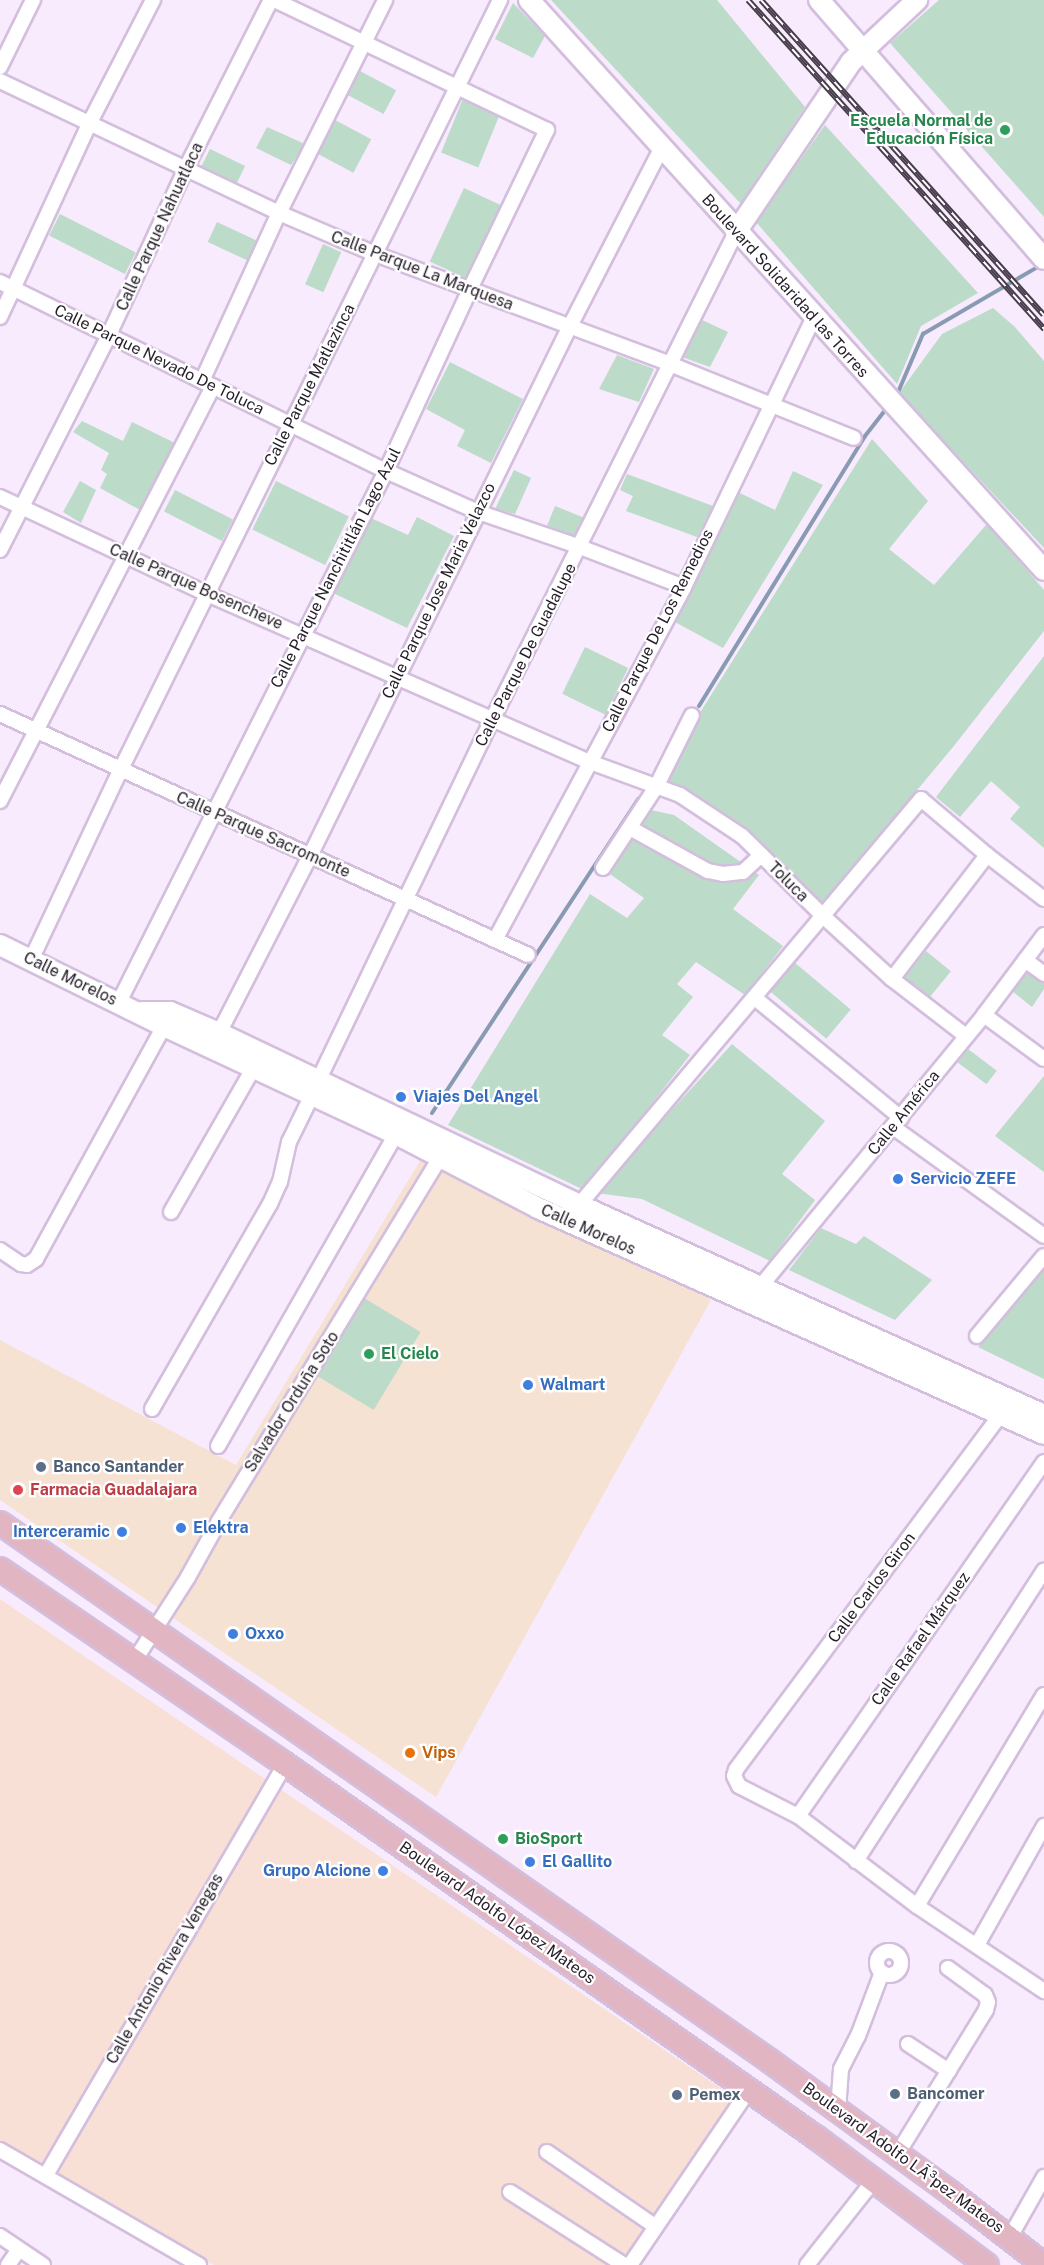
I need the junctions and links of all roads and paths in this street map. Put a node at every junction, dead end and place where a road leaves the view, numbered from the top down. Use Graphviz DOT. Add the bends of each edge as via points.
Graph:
graph roads {
  1 [pos="33,0"];
  2 [pos="153,0"];
  3 [pos="273,0"];
  4 [pos="385,0"];
  5 [pos="500,0"];
  6 [pos="529,0"];
  7 [pos="819,0"];
  8 [pos="916,0"];
  9 [pos="887,27"];
  10 [pos="847,31"];
  11 [pos="363,43"];
  12 [pos="864,49"];
  13 [pos="0,67"];
  14 [pos="0,81"];
  15 [pos="457,87"];
  16 [pos="89,124"];
  17 [pos="661,149"];
  18 [pos="185,170"];
  19 [pos="279,213"];
  20 [pos="736,232"];
  21 [pos="375,254"];
  22 [pos="1044,260"];
  23 [pos="0,282"];
  24 [pos="13,289"];
  25 [pos="469,291"];
  26 [pos="0,317"];
  27 [pos="814,317"];
  28 [pos="569,328"];
  29 [pos="108,337"];
  30 [pos="670,364"];
  31 [pos="208,384"];
  32 [pos="771,404"];
  33 [pos="290,424"];
  34 [pos="854,438"];
  35 [pos="386,471"];
  36 [pos="0,497"];
  37 [pos="20,509"];
  38 [pos="478,512"];
  39 [pos="580,547"];
  40 [pos="0,550"];
  41 [pos="128,556"];
  42 [pos="1044,570"];
  43 [pos="684,587"];
  44 [pos="207,594"];
  45 [pos="302,635"];
  46 [pos="397,676"];
  47 [pos="0,714"];
  48 [pos="693,715"];
  49 [pos="493,718"];
  50 [pos="36,731"];
  51 [pos="590,762"];
  52 [pos="120,771"];
  53 [pos="656,787"];
  54 [pos="0,801"];
  55 [pos="215,812"];
  56 [pos="630,828"];
  57 [pos="761,855"];
  58 [pos="987,855"];
  59 [pos="310,856"];
  60 [pos="603,868"];
  61 [pos="1044,899"];
  62 [pos="406,901"];
  63 [pos="823,916"];
  64 [pos="1044,935"];
  65 [pos="495,940"];
  66 [pos="0,945"];
  67 [pos="528,955"];
  68 [pos="32,960"];
  69 [pos="1025,960"];
  70 [pos="1044,974"];
  71 [pos="892,980"];
  72 [pos="754,998"];
  73 [pos="119,1002"];
  74 [pos="139,1012"];
  75 [pos="984,1015"];
  76 [pos="164,1026"];
  77 [pos="219,1033"];
  78 [pos="966,1036"];
  79 [pos="1044,1059"];
  80 [pos="254,1067"];
  81 [pos="315,1088"];
  82 [pos="897,1123"];
  83 [pos="396,1134"];
  84 [pos="444,1150"];
  85 [pos="579,1204"];
  86 [pos="171,1212"];
  87 [pos="1044,1236"];
  88 [pos="0,1250"];
  89 [pos="1044,1256"];
  90 [pos="760,1287"];
  91 [pos="977,1336"];
  92 [pos="1006,1407"];
  93 [pos="152,1409"];
  94 [pos="1044,1415"];
  95 [pos="1044,1434"];
  96 [pos="218,1446"];
  97 [pos="1044,1461"];
  98 [pos="0,1523"];
  99 [pos="0,1569"];
  100 [pos="1044,1570"];
  101 [pos="155,1629"];
  102 [pos="135,1660"];
  103 [pos="1044,1695"];
  104 [pos="285,1764"];
  105 [pos="798,1816"];
  106 [pos="1044,1826"];
  107 [pos="856,1861"];
  108 [pos="917,1906"];
  109 [pos="977,1946"];
  110 [pos="948,1968"];
  111 [pos="882,1972"];
  112 [pos="1043,1989"];
  113 [pos="908,2044"];
  114 [pos="770,2061"];
  115 [pos="949,2071"];
  116 [pos="749,2090"];
  117 [pos="838,2110"];
  118 [pos="547,2152"];
  119 [pos="1,2153"];
  120 [pos="898,2153"];
  121 [pos="46,2175"];
  122 [pos="1044,2177"];
  123 [pos="875,2179"];
  124 [pos="510,2193"];
  125 [pos="656,2227"];
  126 [pos="0,2236"];
  127 [pos="1010,2237"];
  128 [pos="19,2249"];
  129 [pos="1039,2261"];
  130 [pos="8,2265"];
  131 [pos="43,2265"];
  132 [pos="199,2265"];
  133 [pos="624,2265"];
  134 [pos="630,2265"];
  135 [pos="807,2265"];
  136 [pos="987,2265"];
  1 -- 13 [label="street"];
  2 -- 16 [label="street"];
  3 -- 11 [label="street"];
  3 -- 18 [label="street, Calle Parque Nahuatlaca"];
  4 -- 11 [label="street"];
  5 -- 15 [label="street, Calle Parque Matlazinca"];
  6 -- 17 [label="main road, Boulevard Solidaridad las Torres"];
  7 -- 10 [label="main road"];
  8 -- 9 [label="main road"];
  9 -- 10 [label="main road"];
  9 -- 12 [label="main road"];
  10 -- 12 [label="main road"];
  11 -- 15 [label="street"];
  11 -- 19 [label="street"];
  12 -- 20 [label="main road" via="851,62"];
  12 -- 22 [label="main road"];
  14 -- 16 [label="street, Calle Parque La Marquesa"];
  15 -- 21 [label="street, Calle Parque Matlazinca"];
  15 -- 25 [label="street, Calle Parque Nanchititlán Lago Azul" via="546,128"];
  16 -- 18 [label="street, Calle Parque La Marquesa"];
  16 -- 24 [label="street"];
  17 -- 20 [label="main road, Boulevard Solidaridad las Torres"];
  17 -- 28 [label="street, Calle Parque Jose Maria Velazco"];
  18 -- 19 [label="street, Calle Parque La Marquesa"];
  18 -- 29 [label="street, Calle Parque Nahuatlaca"];
  19 -- 21 [label="street, Calle Parque La Marquesa"];
  19 -- 31 [label="street"];
  20 -- 27 [label="main road, Boulevard Solidaridad las Torres"];
  20 -- 30 [label="street, Calle Parque De Guadalupe"];
  21 -- 25 [label="street, Calle Parque La Marquesa"];
  21 -- 33 [label="street, Calle Parque Matlazinca"];
  23 -- 24 [label="street, Calle Parque Nevado De Toluca"];
  24 -- 26 [label="street"];
  24 -- 29 [label="street, Calle Parque Nevado De Toluca"];
  25 -- 28 [label="street, Calle Parque La Marquesa"];
  25 -- 35 [label="street, Calle Parque Nanchititlán Lago Azul"];
  27 -- 32 [label="street, Calle Parque De Los Remedios"];
  27 -- 42 [label="main road, Boulevard Solidaridad las Torres"];
  28 -- 30 [label="street, Calle Parque La Marquesa"];
  28 -- 38 [label="street, Calle Parque Jose Maria Velazco"];
  29 -- 31 [label="street, Calle Parque Nevado De Toluca"];
  29 -- 37 [label="street, Calle Parque Nahuatlaca"];
  30 -- 32 [label="street, Calle Parque La Marquesa"];
  30 -- 39 [label="street, Calle Parque De Guadalupe"];
  31 -- 33 [label="street, Calle Parque Nevado De Toluca"];
  31 -- 41 [label="street"];
  32 -- 34 [label="street, Calle Parque La Marquesa"];
  32 -- 43 [label="street, Calle Parque De Los Remedios"];
  33 -- 35 [label="street, Calle Parque Nevado De Toluca"];
  33 -- 44 [label="street, Calle Parque Matlazinca"];
  35 -- 38 [label="street, Calle Parque Nevado De Toluca"];
  35 -- 45 [label="street, Calle Parque Nanchititlán Lago Azul"];
  36 -- 37 [label="street, Calle Parque Bosencheve"];
  37 -- 40 [label="street, Calle Parque Nahuatlaca"];
  37 -- 41 [label="street, Calle Parque Bosencheve"];
  38 -- 39 [label="street, Calle Parque Nevado De Toluca"];
  38 -- 46 [label="street, Calle Parque Jose Maria Velazco"];
  39 -- 43 [label="street, Calle Parque Nevado De Toluca"];
  39 -- 49 [label="street, Calle Parque De Guadalupe"];
  41 -- 44 [label="street, Calle Parque Bosencheve"];
  41 -- 50 [label="street"];
  43 -- 51 [label="street, Calle Parque De Los Remedios"];
  44 -- 45 [label="street, Calle Parque Bosencheve"];
  44 -- 52 [label="street, Calle Parque Matlazinca"];
  45 -- 46 [label="street, Calle Parque Bosencheve"];
  45 -- 55 [label="street, Calle Parque Nanchititlán Lago Azul"];
  46 -- 49 [label="street, Calle Parque Bosencheve"];
  46 -- 59 [label="street, Calle Parque Jose Maria Velazco"];
  47 -- 50 [label="street, Calle Parque Sacromonte"];
  48 -- 53 [label="street"];
  49 -- 51 [label="street, Calle Parque Bosencheve"];
  49 -- 62 [label="street, Calle Parque De Guadalupe"];
  50 -- 52 [label="street, Calle Parque Sacromonte"];
  50 -- 54 [label="street"];
  51 -- 53 [label="street, Toluca"];
  51 -- 65 [label="street, Calle Parque De Los Remedios"];
  52 -- 55 [label="street, Calle Parque Sacromonte"];
  52 -- 68 [label="street, Calle Parque Matlazinca"];
  53 -- 56 [label="street"];
  53 -- 57 [label="street, Toluca" via="680,795 706,811"];
  55 -- 59 [label="street, Calle Parque Sacromonte"];
  55 -- 73 [label="street, Calle Parque Nanchititlán Lago Azul"];
  56 -- 57 [label="street" via="708,871 744,872"];
  56 -- 60 [label="street"];
  57 -- 63 [label="street, Toluca"];
  58 -- 61 [label="street"];
  58 -- 63 [label="street" via="921,800"];
  58 -- 71 [label="street"];
  59 -- 62 [label="street, Calle Parque Sacromonte"];
  59 -- 77 [label="street, Calle Parque Jose Maria Velazco"];
  62 -- 65 [label="street, Calle Parque Sacromonte"];
  62 -- 81 [label="street, Calle Parque De Guadalupe"];
  63 -- 71 [label="street, Toluca"];
  63 -- 72 [label="street"];
  64 -- 69 [label="street, Calle América"];
  65 -- 67 [label="street, Calle Parque Sacromonte"];
  66 -- 68 [label="main road, Calle Morelos"];
  68 -- 73 [label="main road, Calle Morelos"];
  69 -- 70 [label="street"];
  69 -- 75 [label="street, Calle América"];
  71 -- 78 [label="street, Toluca"];
  72 -- 82 [label="street"];
  72 -- 85 [label="street"];
  73 -- 74 [label="main road, Calle Morelos"];
  74 -- 76 [label="main road, Calle Morelos"];
  74 -- 77 [label="main road, Calle Morelos" via="170,1012"];
  75 -- 78 [label="street, Calle América"];
  75 -- 79 [label="street"];
  76 -- 80 [label="main road, Calle Morelos"];
  76 -- 88 [label="street" via="32,1263 21,1264"];
  77 -- 81 [label="main road, Calle Morelos"];
  78 -- 82 [label="street, Calle América"];
  80 -- 81 [label="main road, Calle Morelos"];
  80 -- 86 [label="street"];
  81 -- 83 [label="main road, Calle Morelos"];
  81 -- 84 [label="main road, Calle Morelos"];
  81 -- 93 [label="street, Calle Parque De Guadalupe" via="289,1142 280,1182 270,1204"];
  82 -- 87 [label="street"];
  82 -- 90 [label="street, Calle América"];
  83 -- 84 [label="main road, Calle Morelos"];
  83 -- 96 [label="street"];
  84 -- 85 [label="main road, Calle Morelos"];
  84 -- 92 [label="main road, Calle Morelos" via="538,1208"];
  84 -- 101 [label="street, Salvador Orduña Soto"];
  85 -- 90 [label="main road, Calle Morelos"];
  89 -- 91 [label="street"];
  90 -- 92 [label="main road, Calle Morelos"];
  92 -- 94 [label="main road, Calle Morelos"];
  92 -- 95 [label="main road, Calle Morelos"];
  92 -- 105 [label="street, Calle Carlos Giron" via="734,1776 739,1786"];
  97 -- 105 [label="street, Calle Rafael Márquez"];
  98 -- 101 [label="main road, Boulevard Adolfo López Mateos"];
  99 -- 102 [label="main road, Boulevard Adolfo López Mateos"];
  100 -- 107 [label="street"];
  101 -- 102 [label="street, Salvador Orduña Soto"];
  101 -- 114 [label="main road, Boulevard Adolfo López Mateos"];
  102 -- 104 [label="main road, Boulevard Adolfo López Mateos"];
  103 -- 108 [label="street"];
  104 -- 116 [label="main road, Boulevard Adolfo López Mateos"];
  104 -- 121 [label="street, Calle Antonio Rivera Venegas"];
  105 -- 107 [label="street"];
  106 -- 109 [label="street"];
  107 -- 108 [label="street"];
  108 -- 109 [label="street"];
  109 -- 112 [label="street"];
  110 -- 115 [label="street" via="985,1995 988,2002"];
  111 -- 117 [label="street" via="858,2036 841,2068"];
  113 -- 115 [label="street"];
  114 -- 117 [label="main road, Boulevard Adolfo LÃ³pez Mateos"];
  115 -- 120 [label="street"];
  116 -- 123 [label="main road, Boulevard Adolfo López Mateos"];
  116 -- 125 [label="street"];
  117 -- 120 [label="main road, Boulevard Adolfo LÃ³pez Mateos"];
  118 -- 125 [label="street"];
  119 -- 121 [label="street"];
  120 -- 127 [label="main road, Boulevard Adolfo LÃ³pez Mateos"];
  121 -- 132 [label="street"];
  122 -- 127 [label="street"];
  123 -- 135 [label="street"];
  123 -- 136 [label="main road, Boulevard Adolfo López Mateos"];
  124 -- 133 [label="street"];
  125 -- 134 [label="street"];
  126 -- 128 [label="street"];
  127 -- 129 [label="main road, Boulevard Adolfo LÃ³pez Mateos"];
  128 -- 130 [label="street"];
  128 -- 131 [label="street"];
}
